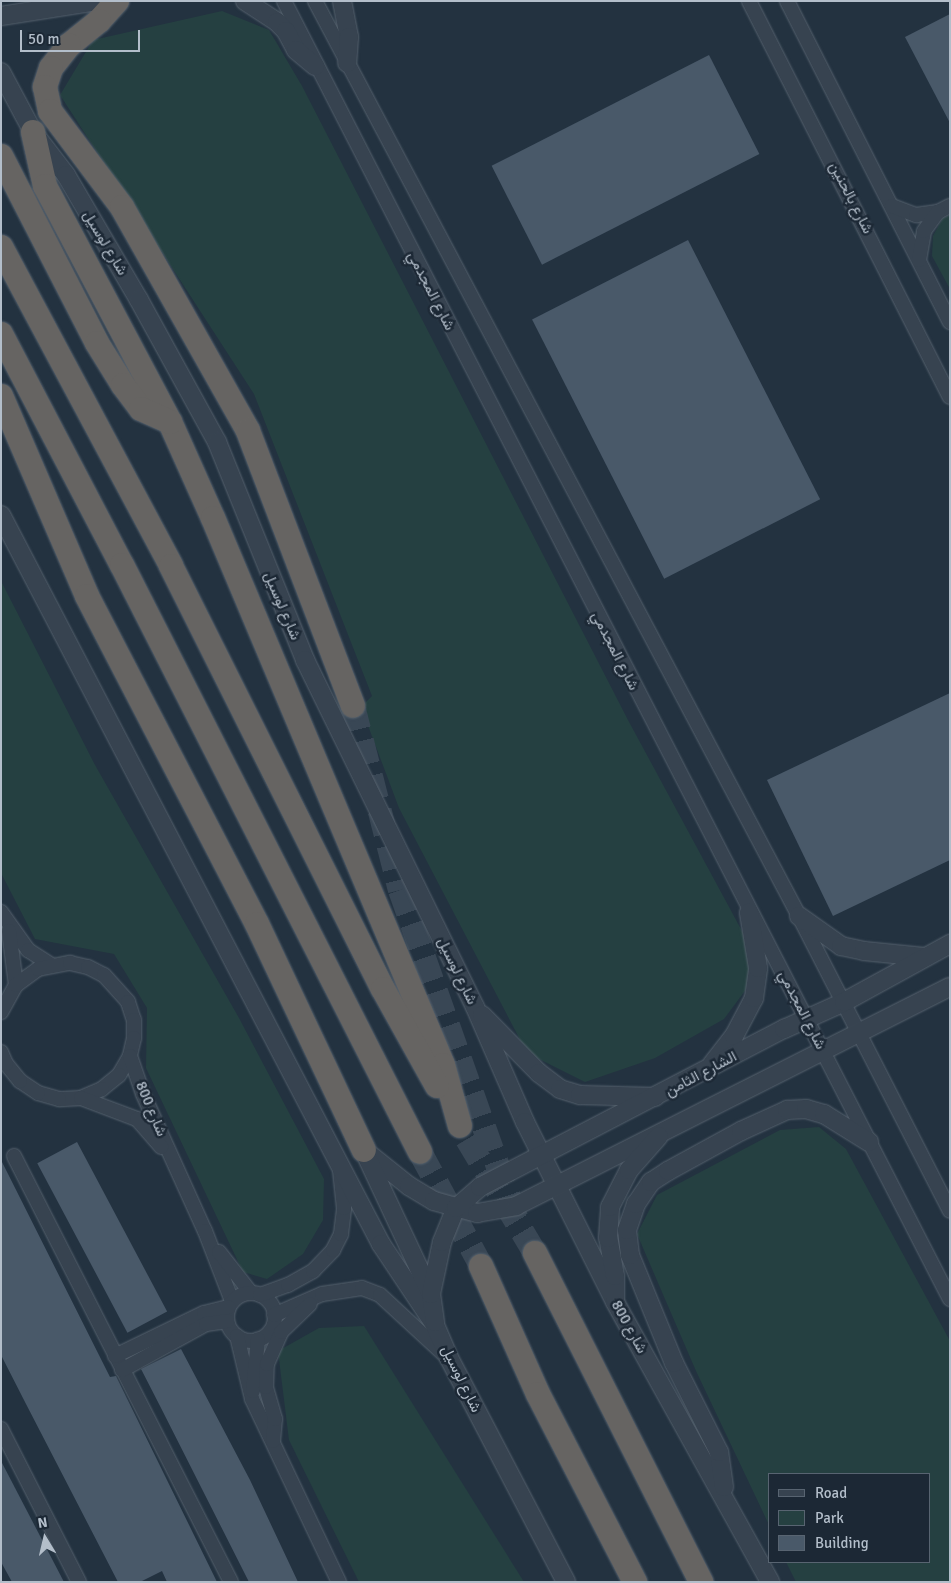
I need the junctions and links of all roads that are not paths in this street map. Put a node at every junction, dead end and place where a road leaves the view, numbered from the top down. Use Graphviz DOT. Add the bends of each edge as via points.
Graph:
graph roads {
  1 [pos="97,1"];
  2 [pos="117,1"];
  3 [pos="245,1"];
  4 [pos="284,1"];
  5 [pos="315,1"];
  6 [pos="342,1"];
  7 [pos="748,1"];
  8 [pos="787,1"];
  9 [pos="1,16"];
  10 [pos="348,63"];
  11 [pos="315,66"];
  12 [pos="1,72"];
  13 [pos="32,132"];
  14 [pos="1,156"];
  15 [pos="892,206"];
  16 [pos="944,209"];
  17 [pos="1,247"];
  18 [pos="918,260"];
  19 [pos="950,322"];
  20 [pos="1,334"];
  21 [pos="1,396"];
  22 [pos="950,397"];
  23 [pos="170,422"];
  24 [pos="1,515"];
  25 [pos="352,706"];
  26 [pos="1,912"];
  27 [pos="750,913"];
  28 [pos="800,916"];
  29 [pos="8,925"];
  30 [pos="950,944"];
  31 [pos="924,957"];
  32 [pos="51,965"];
  33 [pos="16,985"];
  34 [pos="950,987"];
  35 [pos="844,1002"];
  36 [pos="475,1007"];
  37 [pos="2,1008"];
  38 [pos="807,1018"];
  39 [pos="860,1033"];
  40 [pos="823,1052"];
  41 [pos="130,1056"];
  42 [pos="3,1059"];
  43 [pos="707,1071"];
  44 [pos="658,1097"];
  45 [pos="81,1098"];
  46 [pos="666,1128"];
  47 [pos="869,1142"];
  48 [pos="364,1150"];
  49 [pos="420,1152"];
  50 [pos="540,1154"];
  51 [pos="14,1156"];
  52 [pos="338,1157"];
  53 [pos="173,1161"];
  54 [pos="557,1186"];
  55 [pos="456,1208"];
  56 [pos="950,1211"];
  57 [pos="205,1230"];
  58 [pos="535,1253"];
  59 [pos="480,1266"];
  60 [pos="255,1294"];
  61 [pos="322,1294"];
  62 [pos="431,1294"];
  63 [pos="950,1299"];
  64 [pos="615,1302"];
  65 [pos="229,1310"];
  66 [pos="274,1316"];
  67 [pos="435,1325"];
  68 [pos="237,1336"];
  69 [pos="258,1339"];
  70 [pos="115,1356"];
  71 [pos="449,1358"];
  72 [pos="122,1370"];
  73 [pos="252,1399"];
  74 [pos="1,1429"];
  75 [pos="273,1441"];
  76 [pos="725,1498"];
  77 [pos="79,1582"];
  78 [pos="231,1582"];
  79 [pos="339,1582"];
  80 [pos="566,1582"];
  81 [pos="634,1582"];
  82 [pos="702,1582"];
  83 [pos="770,1582"];
  1 -- 9 [label="street"];
  2 -- 25 [label="highway" via="99,21 69,45 51,68 45,87 50,111 122,208 248,432"];
  3 -- 11 [label="street" via="282,27 296,50"];
  4 -- 11 [label="street, شارع المجدمي"];
  5 -- 10 [label="street, شارع المجدمي"];
  6 -- 10 [label="street" via="349,37"];
  7 -- 22 [label="street, شارع بالحنين"];
  8 -- 15 [label="street"];
  10 -- 28 [label="street, شارع المجدمي"];
  11 -- 27 [label="street, شارع المجدمي"];
  12 -- 13 [label="street, شارع لوسيل"];
  13 -- 23 [label="highway" via="45,186"];
  13 -- 36 [label="street, شارع لوسيل" via="66,175 217,442 305,660"];
  14 -- 23 [label="highway" via="97,343 123,385 141,409"];
  15 -- 16 [label="street" via="916,215"];
  15 -- 18 [label="street"];
  16 -- 18 [label="street" via="924,231"];
  17 -- 23 [label="highway" via="176,575 384,989 464,1132 443,1065 214,518"];
  18 -- 19 [label="street"];
  20 -- 49 [label="highway" via="131,582"];
  21 -- 48 [label="highway" via="87,596 257,924"];
  24 -- 52 [label="street, شارع لوسيل"];
  26 -- 29 [label="street"];
  27 -- 38 [label="street, شارع المجدمي"];
  27 -- 43 [label="street" via="758,968 754,998 734,1036"];
  28 -- 31 [label="street" via="842,946"];
  28 -- 35 [label="street, شارع المجدمي"];
  29 -- 32 [label="street" via="28,950"];
  29 -- 33 [label="street"];
  30 -- 31 [label="street, الشارع الثامن"];
  31 -- 35 [label="street, الشارع الثامن"];
  32 -- 33 [label="street" via="38,969"];
  32 -- 41 [label="street" via="88,967 118,987 134,1020"];
  33 -- 37 [label="street"];
  34 -- 39 [label="street"];
  35 -- 38 [label="street, الشارع الثامن"];
  35 -- 39 [label="street, شارع المجدمي"];
  36 -- 44 [label="street" via="539,1073 560,1089 580,1095"];
  36 -- 50 [label="street, شارع لوسيل"];
  38 -- 40 [label="street, شارع المجدمي"];
  38 -- 43 [label="street, الشارع الثامن"];
  39 -- 40 [label="street"];
  39 -- 56 [label="street, شارع المجدمي"];
  40 -- 46 [label="street"];
  40 -- 47 [label="street, شارع المجدمي"];
  41 -- 45 [label="street" via="118,1075 102,1089"];
  41 -- 53 [label="street, شارع 800"];
  42 -- 45 [label="street" via="20,1081 38,1094 59,1099"];
  43 -- 44 [label="street, الشارع الثامن"];
  44 -- 50 [label="street, الشارع الثامن"];
  45 -- 53 [label="street, شارع 800" via="137,1120"];
  46 -- 54 [label="street"];
  46 -- 64 [label="street" via="629,1170 610,1207 608,1238 615,1276"];
  47 -- 63 [label="street, شارع المجدمي"];
  47 -- 76 [label="street" via="824,1114 806,1109 787,1110 741,1131 651,1182 630,1219 627,1242 633,1263 674,1363 719,1452"];
  48 -- 55 [label="street" via="422,1195"];
  48 -- 62 [label="street"];
  50 -- 54 [label="street, شارع 800"];
  50 -- 55 [label="street, الشارع الثامن" via="480,1187"];
  51 -- 70 [label="street"];
  52 -- 60 [label="street" via="344,1208 341,1234 333,1250 313,1271 288,1285"];
  52 -- 67 [label="street, شارع لوسيل" via="381,1244"];
  53 -- 57 [label="street, شارع 800"];
  54 -- 55 [label="street" via="516,1206 477,1212"];
  54 -- 64 [label="street, شارع 800"];
  55 -- 62 [label="street, الشارع الثامن" via="436,1264"];
  57 -- 60 [label="street, شارع 800" via="237,1279"];
  57 -- 65 [label="street, شارع 800"];
  58 -- 82 [label="highway"];
  59 -- 81 [label="highway" via="538,1394"];
  60 -- 65 [label="street"];
  60 -- 66 [label="street" via="270,1303"];
  61 -- 66 [label="street"];
  61 -- 71 [label="street" via="356,1288 380,1295"];
  61 -- 75 [label="street" via="289,1322 270,1354 266,1376 275,1419"];
  62 -- 67 [label="street, الشارع الثامن"];
  64 -- 76 [label="street, شارع 800"];
  65 -- 68 [label="street"];
  65 -- 70 [label="street" via="204,1313"];
  65 -- 72 [label="street"];
  66 -- 69 [label="street" via="272,1328"];
  67 -- 71 [label="street, شارع لوسيل"];
  68 -- 69 [label="street" via="247,1340"];
  68 -- 73 [label="street"];
  69 -- 73 [label="street"];
  70 -- 72 [label="street"];
  71 -- 80 [label="street, شارع لوسيل"];
  72 -- 78 [label="street"];
  73 -- 75 [label="street"];
  74 -- 77 [label="street"];
  75 -- 79 [label="street"];
  76 -- 83 [label="street, شارع 800"];
}
